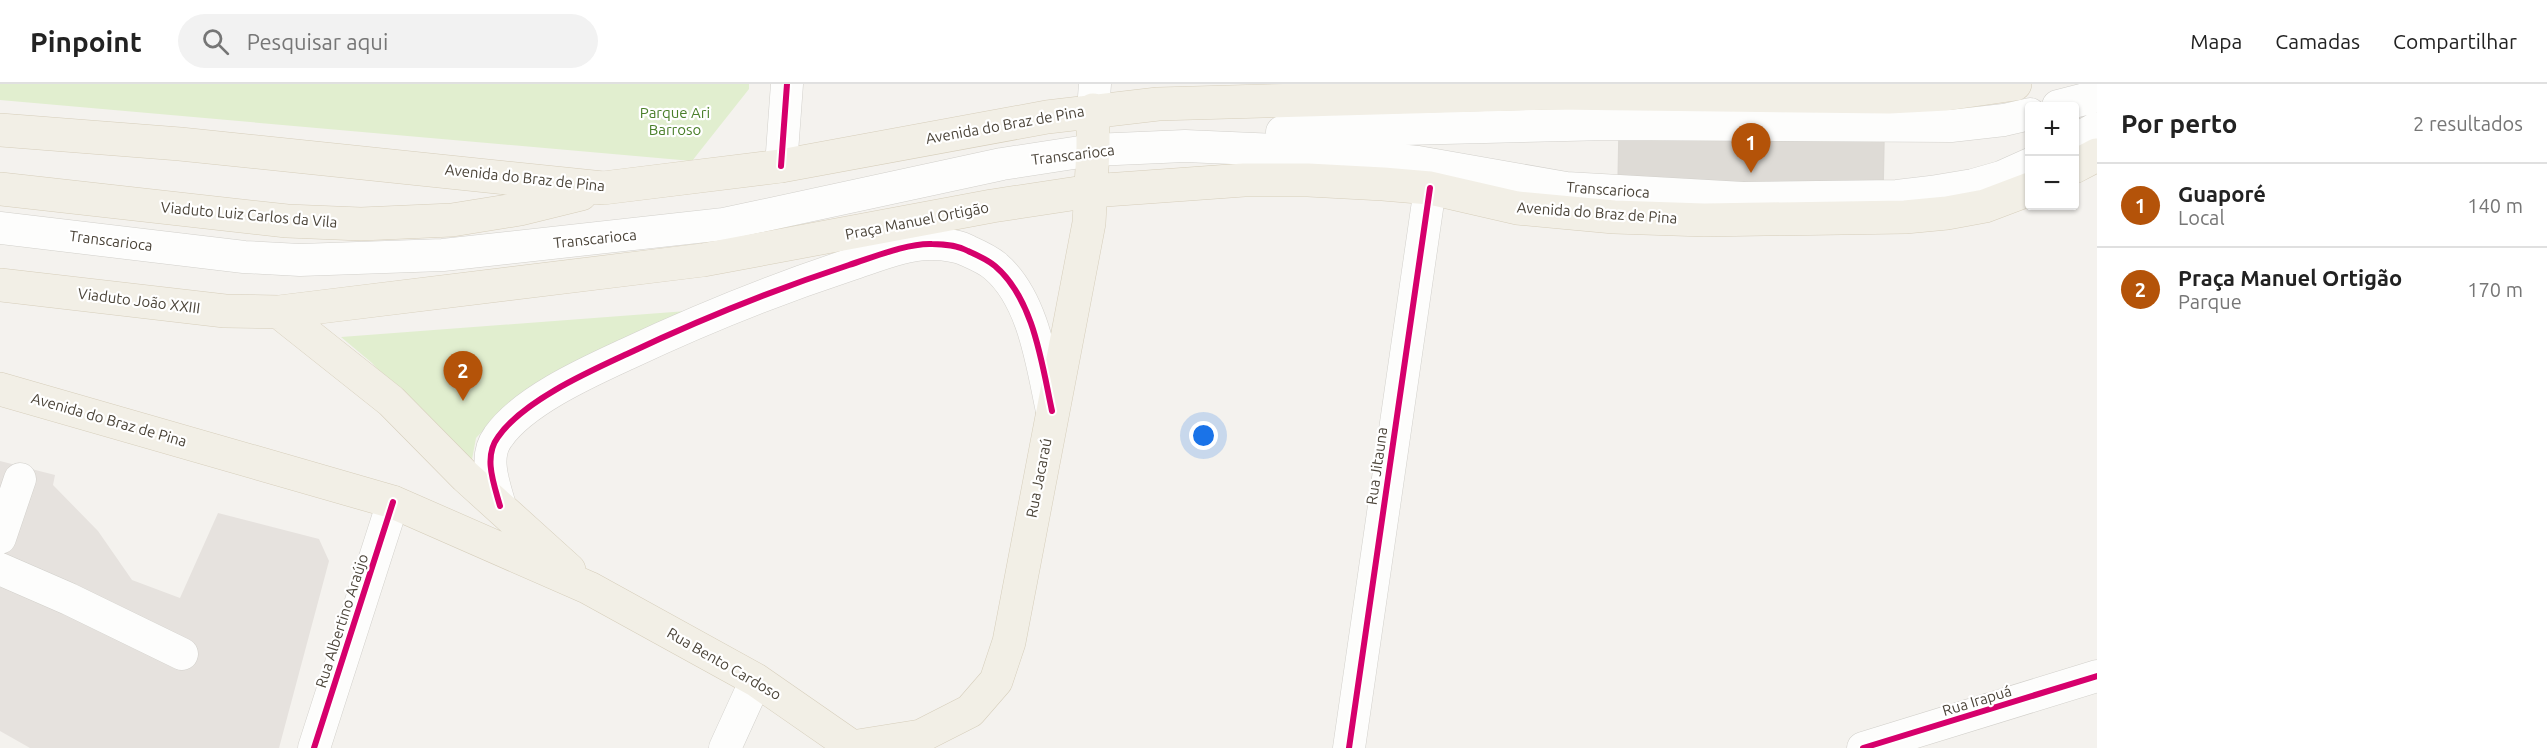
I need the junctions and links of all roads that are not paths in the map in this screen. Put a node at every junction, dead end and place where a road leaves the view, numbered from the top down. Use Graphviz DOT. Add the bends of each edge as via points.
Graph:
graph roads {
  1 [pos="787,84"];
  2 [pos="2015,84"];
  3 [pos="1495,89"];
  4 [pos="2097,96"];
  5 [pos="1094,97"];
  6 [pos="2074,102"];
  7 [pos="2025,115"];
  8 [pos="2097,128"];
  9 [pos="0,130"];
  10 [pos="2079,137"];
  11 [pos="1185,146"];
  12 [pos="1093,150"];
  13 [pos="2097,155"];
  14 [pos="2079,164"];
  15 [pos="781,166"];
  16 [pos="2025,167"];
  17 [pos="603,188"];
  18 [pos="1430,188"];
  19 [pos="0,189"];
  20 [pos="1091,191"];
  21 [pos="2025,191"];
  22 [pos="0,228"];
  23 [pos="0,285"];
  24 [pos="279,312"];
  25 [pos="0,389"];
  26 [pos="1052,411"];
  27 [pos="20,479"];
  28 [pos="393,502"];
  29 [pos="500,506"];
  30 [pos="0,538"];
  31 [pos="0,569"];
  32 [pos="588,588"];
  33 [pos="182,654"];
  34 [pos="2097,676"];
  35 [pos="756,680"];
  36 [pos="853,747"];
  37 [pos="314,748"];
  38 [pos="724,748"];
  39 [pos="1348,748"];
  40 [pos="1863,748"];
  1 -- 15 [label="street"];
  2 -- 3 [label="main road, Avenida do Braz de Pina" via="1946,94 1849,98"];
  3 -- 5 [label="main road, Avenida do Braz de Pina" via="1158,105"];
  4 -- 6 [label="street"];
  5 -- 12 [label="main road, Rua Jacaraú"];
  5 -- 15 [label="main road, Avenida do Braz de Pina" via="952,134"];
  7 -- 11 [label="street, Transcarioca" via="1951,126 1620,124 1268,132"];
  8 -- 10 [label="street"];
  9 -- 17 [label="main road, Avenida do Braz de Pina" via="191,145"];
  11 -- 12 [label="street, Transcarioca"];
  11 -- 16 [label="street, Transcarioca" via="1303,151 1418,162 1566,188 1743,198 1897,196 1973,185"];
  12 -- 20 [label="main road, Rua Jacaraú"];
  12 -- 22 [label="street, Transcarioca" via="1002,164 724,224 443,255 300,260 244,257"];
  13 -- 14 [label="main road"];
  15 -- 17 [label="main road, Avenida do Braz de Pina"];
  17 -- 19 [label="main road, Viaduto Luiz Carlos da Vila" via="520,209 452,220 361,224 287,221"];
  18 -- 20 [label="main road, Avenida do Braz de Pina" via="1244,180"];
  18 -- 21 [label="main road, Avenida do Braz de Pina" via="1517,208 1704,220 1905,217 1985,206"];
  18 -- 39 [label="street, Rua Jitauna"];
  20 -- 24 [label="main road, Praça Manuel Ortigão" via="703,260"];
  20 -- 26 [label="main road, Rua Jacaraú" via="1089,223"];
  23 -- 24 [label="main road, Viaduto João XXIII" via="225,311"];
  24 -- 29 [label="main road" via="391,400"];
  25 -- 28 [label="main road, Avenida do Braz de Pina"];
  26 -- 29 [label="street" via="1023,300 996,267 965,249 932,243 861,261 707,317 587,372 543,398 513,420 497,438 490,465"];
  26 -- 36 [label="main road, Rua Jacaraú" via="1009,642 996,681 970,711 921,736"];
  27 -- 30 [label="street"];
  28 -- 32 [label="main road, Avenida do Braz de Pina"];
  28 -- 37 [label="street, Rua Albertino Araújo"];
  29 -- 32 [label="main road"];
  31 -- 33 [label="street"];
  32 -- 35 [label="main road, Rua Bento Cardoso"];
  34 -- 40 [label="street, Rua Irapuá"];
  35 -- 36 [label="main road, Rua Bento Cardoso"];
  35 -- 38 [label="street"];
}
